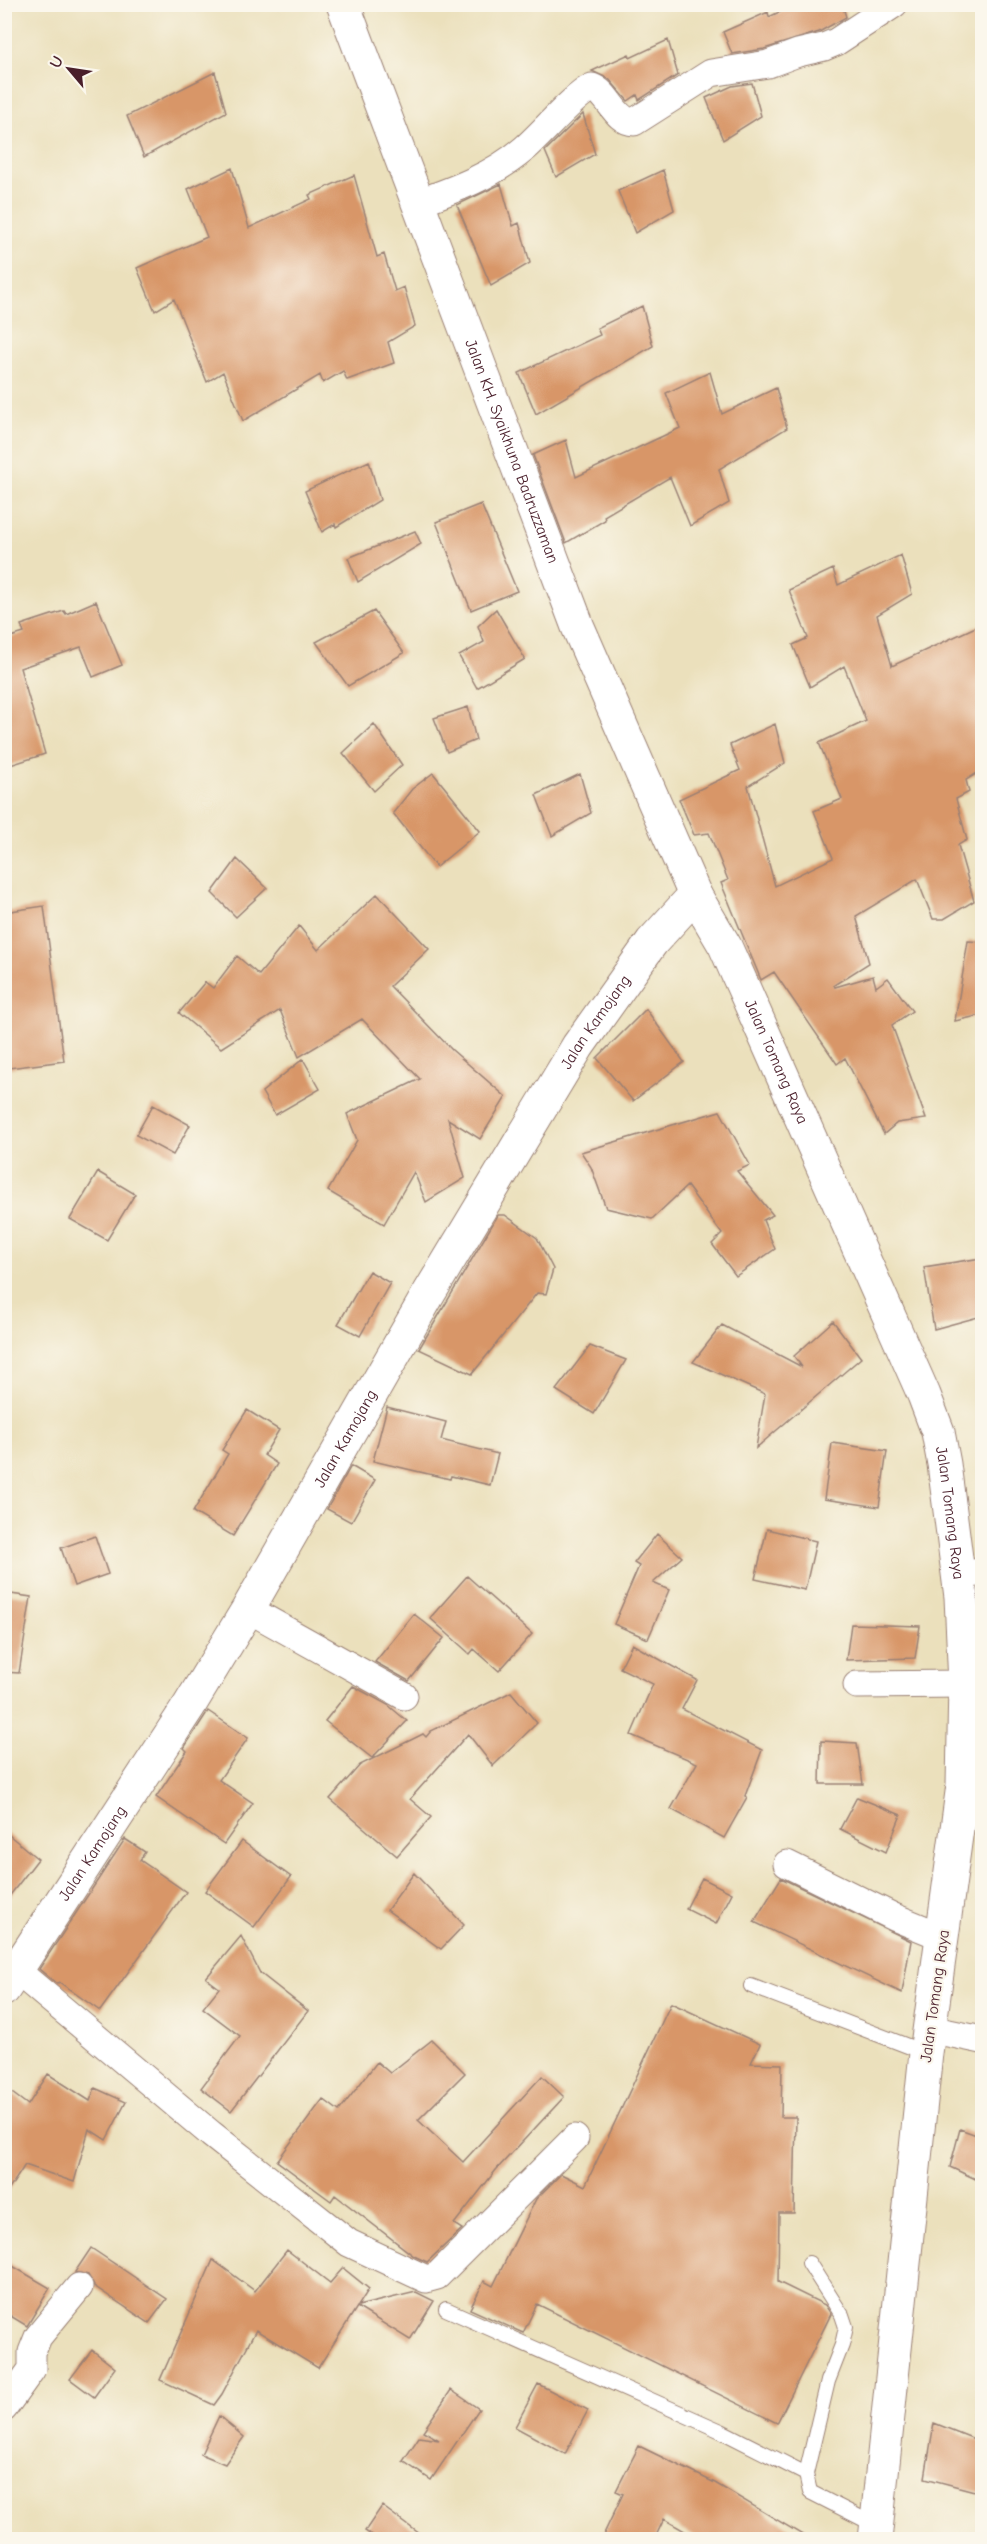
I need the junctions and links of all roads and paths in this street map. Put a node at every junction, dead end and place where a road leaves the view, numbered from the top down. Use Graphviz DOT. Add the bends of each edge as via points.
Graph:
graph roads {
  1 [pos="343,4"];
  2 [pos="894,4"];
  3 [pos="417,203"];
  4 [pos="694,895"];
  5 [pos="970,1574"];
  6 [pos="248,1610"];
  7 [pos="965,1684"];
  8 [pos="857,1685"];
  9 [pos="404,1696"];
  10 [pos="787,1864"];
  11 [pos="943,1937"];
  12 [pos="10,1980"];
  13 [pos="751,1986"];
  14 [pos="982,2040"];
  15 [pos="928,2041"];
  16 [pos="575,2138"];
  17 [pos="809,2263"];
  18 [pos="80,2287"];
  19 [pos="446,2309"];
  20 [pos="4,2408"];
  21 [pos="807,2477"];
  22 [pos="875,2527"];
  1 -- 3 [label="main road, Jalan KH. Syaikhuna Badruzzaman"];
  2 -- 3 [label="street" via="824,47 768,64 711,73 634,122 623,119 592,87 499,168"];
  3 -- 4 [label="main road, Jalan KH. Syaikhuna Badruzzaman" via="578,627"];
  4 -- 5 [label="main road, Jalan Tomang Raya" via="724,946 924,1395 938,1432"];
  4 -- 6 [label="main road, Jalan Kamojang" via="652,942 578,1046 428,1295"];
  5 -- 7 [label="main road, Jalan Tomang Raya" via="964,1626"];
  6 -- 9 [label="street"];
  6 -- 12 [label="main road, Jalan Kamojang"];
  7 -- 8 [label="street"];
  7 -- 11 [label="main road, Jalan Tomang Raya" via="963,1785"];
  10 -- 11 [label="street"];
  11 -- 15 [label="main road, Jalan Tomang Raya"];
  12 -- 16 [label="street" via="349,2243 426,2279 437,2276"];
  13 -- 15 [label="lane"];
  14 -- 15 [label="street"];
  15 -- 22 [label="main road, Jalan Tomang Raya"];
  17 -- 21 [label="lane" via="846,2327 828,2381"];
  18 -- 20 [label="street" via="38,2337 32,2352 32,2369"];
  19 -- 21 [label="lane" via="721,2431"];
  21 -- 22 [label="lane"];
}
